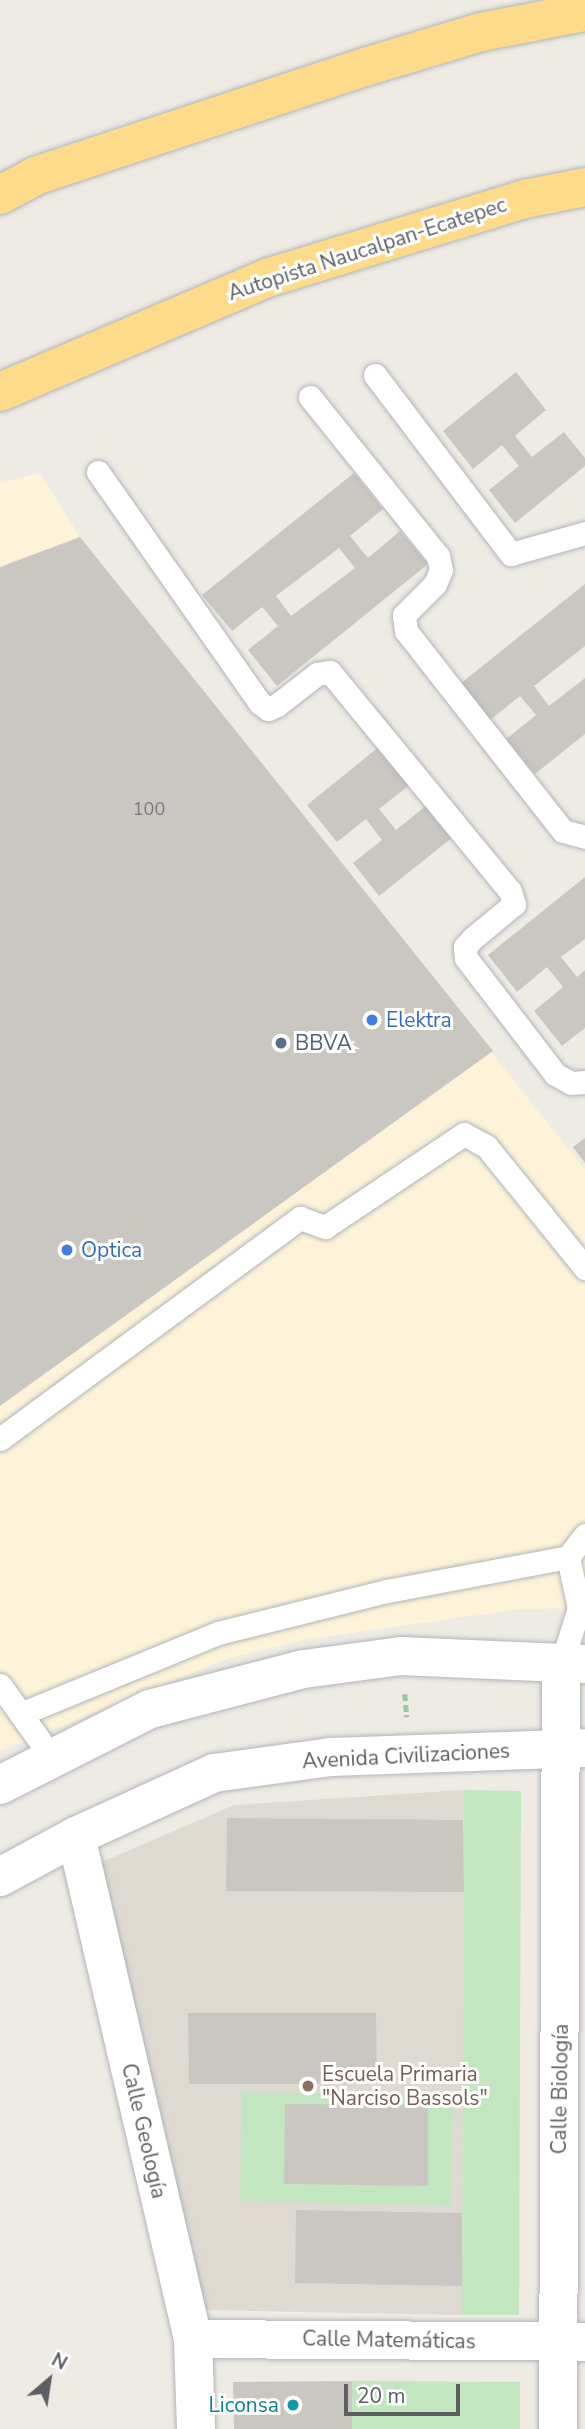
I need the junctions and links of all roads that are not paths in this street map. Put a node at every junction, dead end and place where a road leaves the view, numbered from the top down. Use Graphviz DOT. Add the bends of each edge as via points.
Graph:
graph roads {
  1 [pos="585,12"];
  2 [pos="18,179"];
  3 [pos="585,187"];
  4 [pos="0,195"];
  5 [pos="374,375"];
  6 [pos="0,392"];
  7 [pos="310,397"];
  8 [pos="98,472"];
  9 [pos="585,533"];
  10 [pos="585,836"];
  11 [pos="585,1082"];
  12 [pos="585,1268"];
  13 [pos="0,1439"];
  14 [pos="585,1535"];
  15 [pos="568,1558"];
  16 [pos="573,1665"];
  17 [pos="0,1685"];
  18 [pos="23,1713"];
  19 [pos="573,1748"];
  20 [pos="52,1758"];
  21 [pos="0,1785"];
  22 [pos="76,1836"];
  23 [pos="0,1877"];
  24 [pos="573,2031"];
  25 [pos="193,2339"];
  26 [pos="571,2342"];
  27 [pos="196,2429"];
  28 [pos="558,2429"];
  1 -- 2 [label="highway" via="442,43"];
  2 -- 4 [label="highway"];
  3 -- 6 [label="highway, Autopista Naucalpan-Ecatepec" via="525,199 270,277"];
  5 -- 9 [label="lane" via="511,554"];
  7 -- 10 [label="lane" via="438,556 441,570 435,584 404,615 406,631 564,831"];
  8 -- 11 [label="lane" via="260,703 268,709 317,674 330,672 510,891 514,904 473,938 465,947 466,958 555,1074 572,1083"];
  12 -- 13 [label="lane" via="487,1147 464,1134 325,1227 300,1218"];
  14 -- 15 [label="lane"];
  15 -- 16 [label="lane" via="579,1608"];
  15 -- 18 [label="lane" via="387,1591 218,1633"];
  16 -- 19 [label="street, Calle Biología"];
  16 -- 20 [label="street" via="401,1656 304,1669 150,1709"];
  17 -- 18 [label="lane"];
  18 -- 20 [label="lane"];
  19 -- 22 [label="street, Avenida Civilizaciones" via="331,1756 214,1773"];
  19 -- 24 [label="street, Calle Biología"];
  20 -- 21 [label="street"];
  22 -- 23 [label="street, Avenida Civilizaciones"];
  22 -- 25 [label="street, Calle Geología"];
  24 -- 26 [label="street, Calle Biología"];
  25 -- 26 [label="street, Calle Matemáticas"];
  25 -- 27 [label="street, Calle Geología"];
  26 -- 28 [label="street, Calle Biología"];
}
